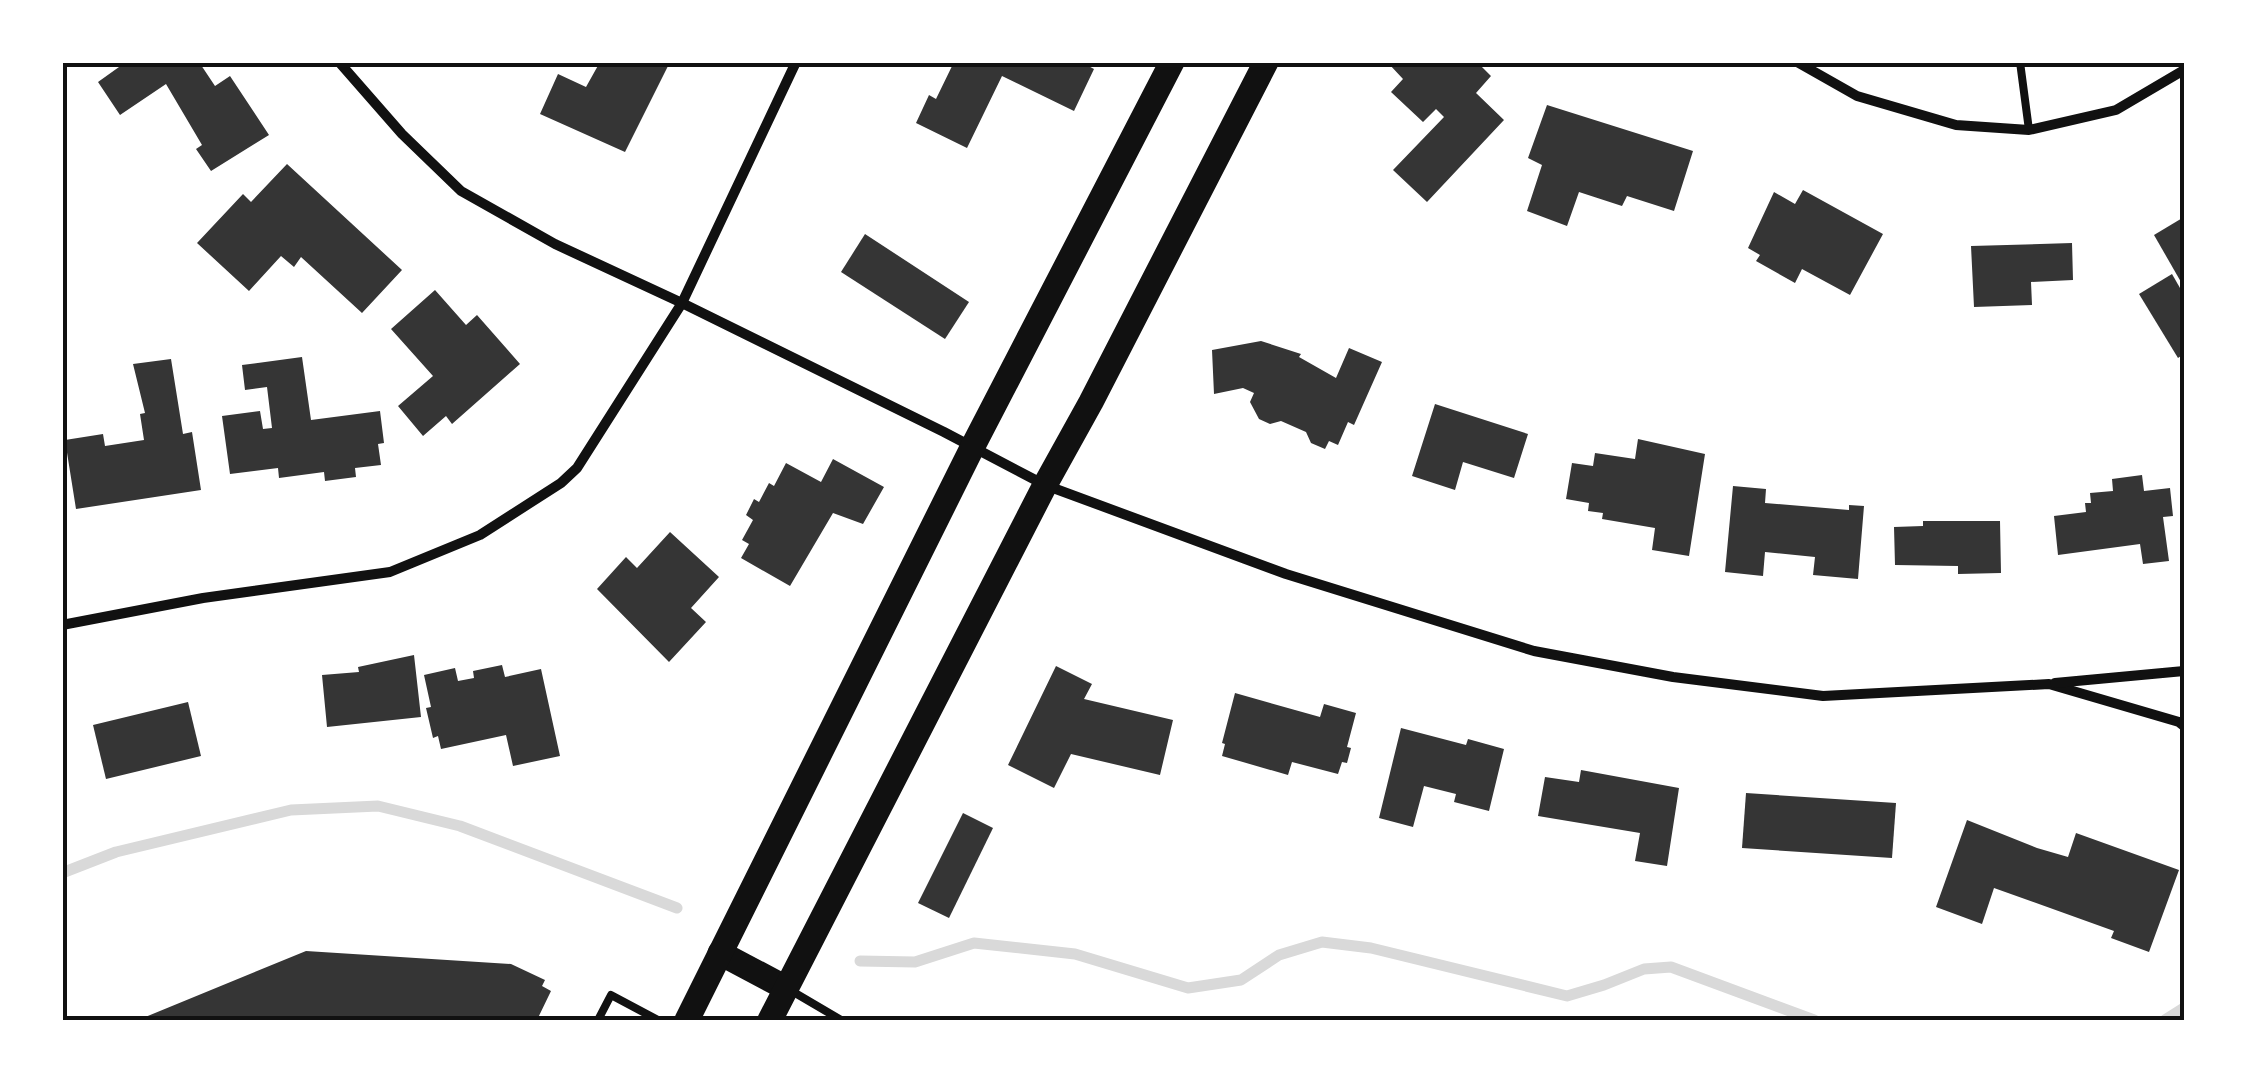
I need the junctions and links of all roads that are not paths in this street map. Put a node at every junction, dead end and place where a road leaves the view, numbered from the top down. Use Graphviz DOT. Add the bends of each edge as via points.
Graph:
graph roads {
  1 [pos="339,62"];
  2 [pos="796,62"];
  3 [pos="1172,62"];
  4 [pos="1266,62"];
  5 [pos="1797,62"];
  6 [pos="2020,62"];
  7 [pos="2184,70"];
  8 [pos="2029,130"];
  9 [pos="682,303"];
  10 [pos="972,446"];
  11 [pos="1045,484"];
  12 [pos="62,625"];
  13 [pos="2184,670"];
  14 [pos="2049,684"];
  15 [pos="2184,726"];
  16 [pos="720,954"];
  17 [pos="786,988"];
  18 [pos="598,1020"];
  19 [pos="658,1020"];
  20 [pos="687,1020"];
  21 [pos="770,1020"];
  22 [pos="840,1020"];
  1 -- 9 [label="street" via="460,191"];
  2 -- 9 [label="street"];
  3 -- 10 [label="main road"];
  4 -- 11 [label="main road"];
  5 -- 8 [label="street" via="1857,96 1956,126"];
  6 -- 8 [label="lane"];
  7 -- 8 [label="street" via="2116,110"];
  9 -- 10 [label="street"];
  9 -- 12 [label="street" via="577,468 480,535 390,572"];
  10 -- 11 [label="street"];
  10 -- 16 [label="main road"];
  11 -- 14 [label="street" via="1286,574 1534,651 1822,696"];
  11 -- 17 [label="main road"];
  13 -- 14 [label="street"];
  14 -- 15 [label="street"];
  16 -- 17 [label="main road"];
  16 -- 20 [label="main road"];
  17 -- 21 [label="main road"];
  17 -- 22 [label="lane"];
  18 -- 19 [label="lane" via="612,995"];
}
